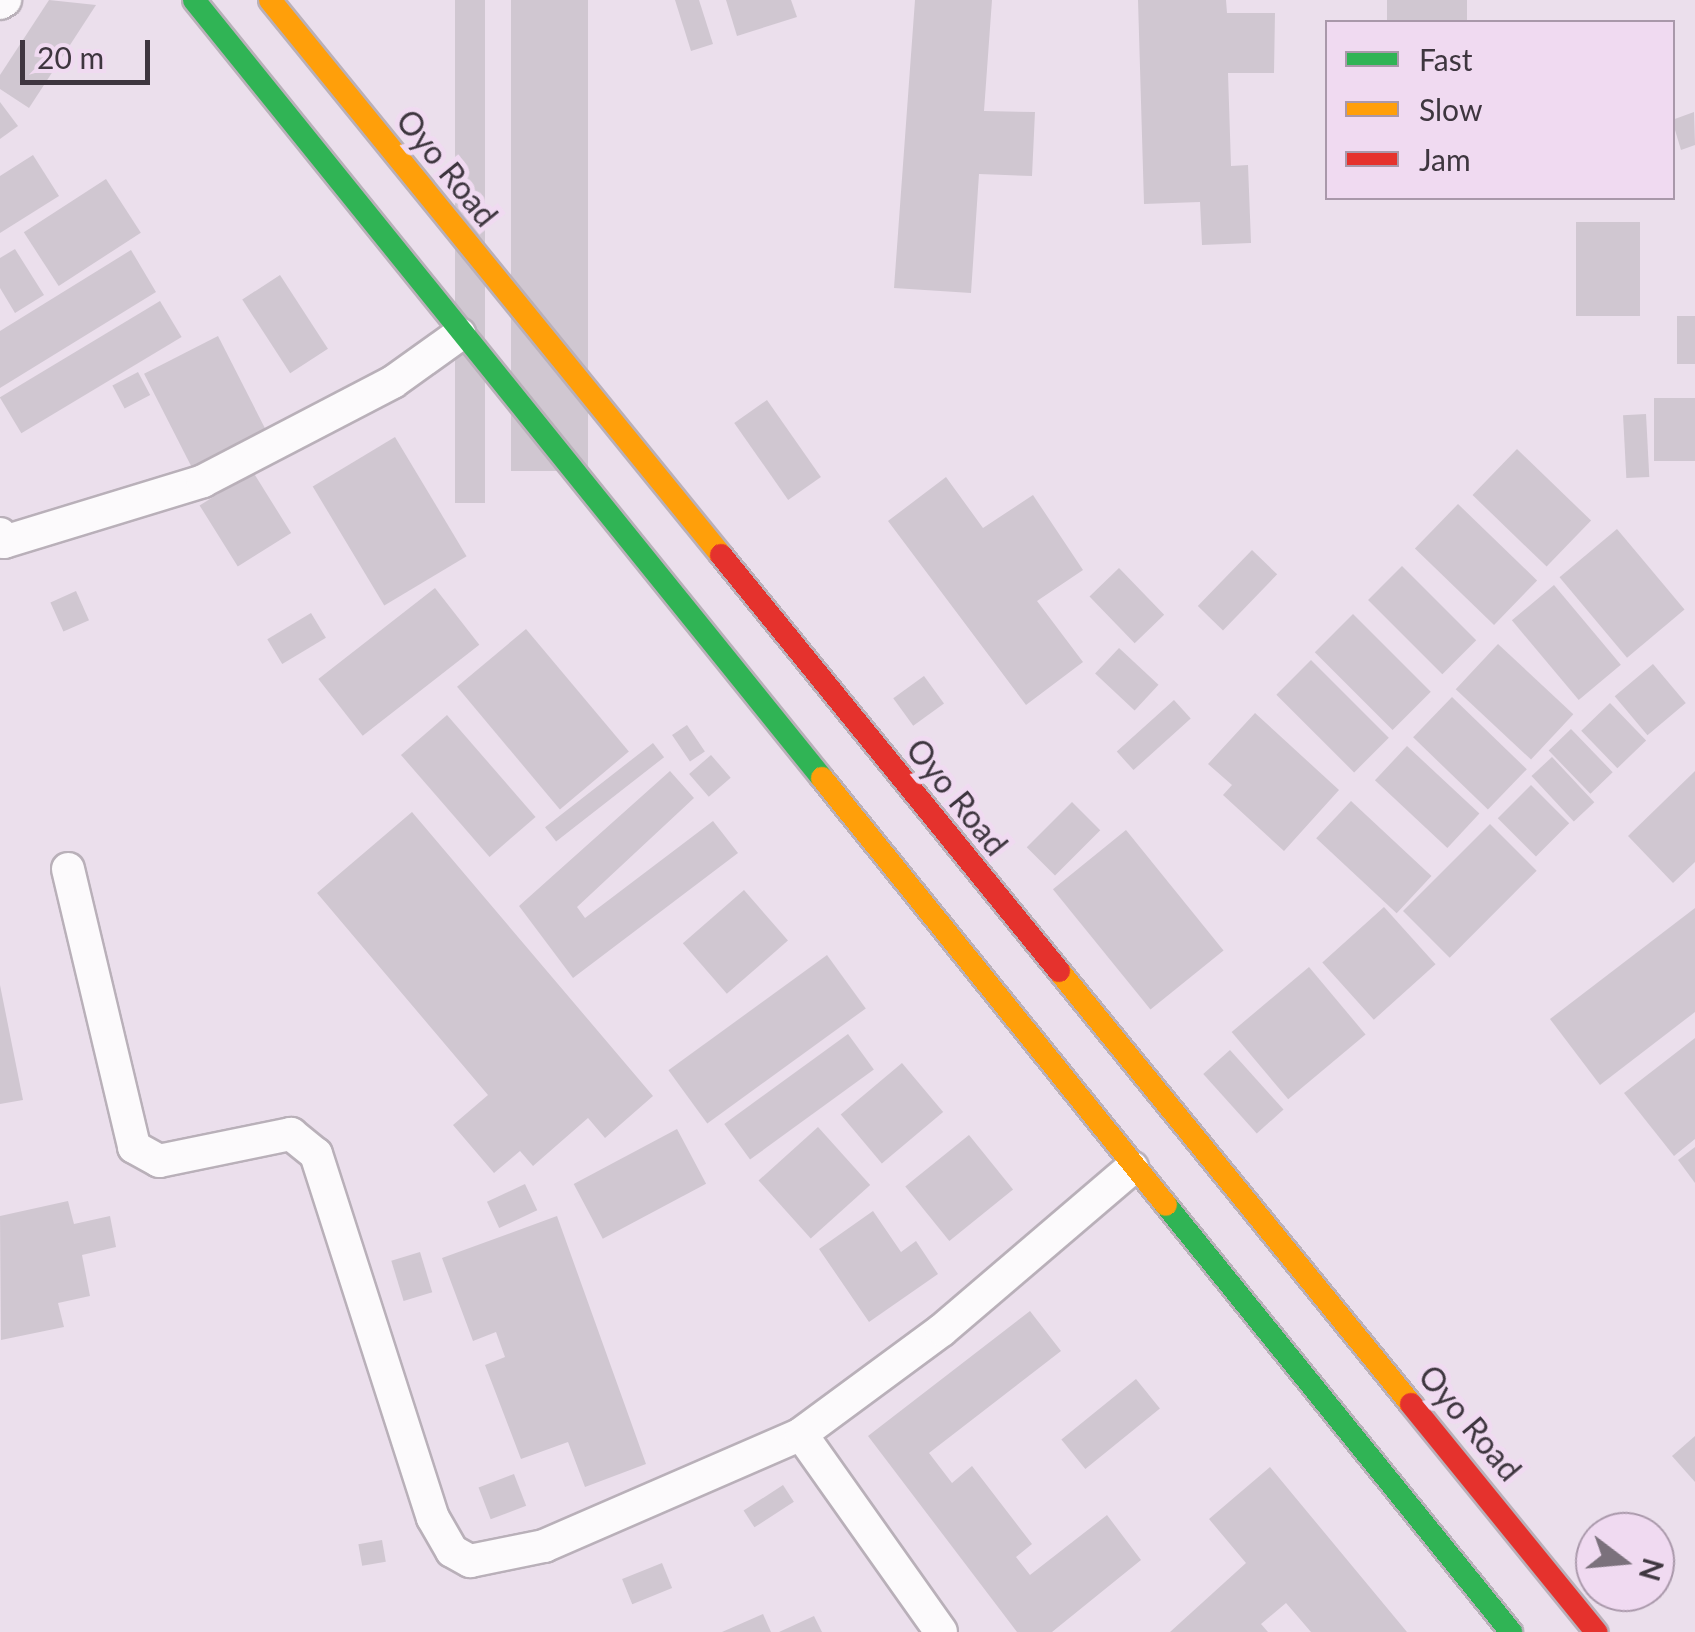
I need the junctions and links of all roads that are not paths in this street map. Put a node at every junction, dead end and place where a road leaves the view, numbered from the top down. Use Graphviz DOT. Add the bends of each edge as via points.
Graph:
graph roads {
  1 [pos="194,0"];
  2 [pos="270,0"];
  3 [pos="460,334"];
  4 [pos="1,540"];
  5 [pos="68,869"];
  6 [pos="1132,1168"];
  7 [pos="1266,1226"];
  8 [pos="1216,1267"];
  9 [pos="801,1434"];
  10 [pos="940,1632"];
  11 [pos="1512,1632"];
  12 [pos="1596,1632"];
  1 -- 3 [label="main road"];
  2 -- 7 [label="main road, Oyo Road"];
  3 -- 4 [label="street" via="394,382 203,482"];
  3 -- 6 [label="main road"];
  5 -- 9 [label="street" via="134,1148 159,1162 291,1134 316,1154 432,1518 452,1551 490,1561 544,1546"];
  6 -- 8 [label="main road"];
  6 -- 9 [label="street" via="942,1330"];
  7 -- 8 [label="main road"];
  7 -- 12 [label="main road, Oyo Road"];
  8 -- 11 [label="main road"];
  9 -- 10 [label="street"];
}
